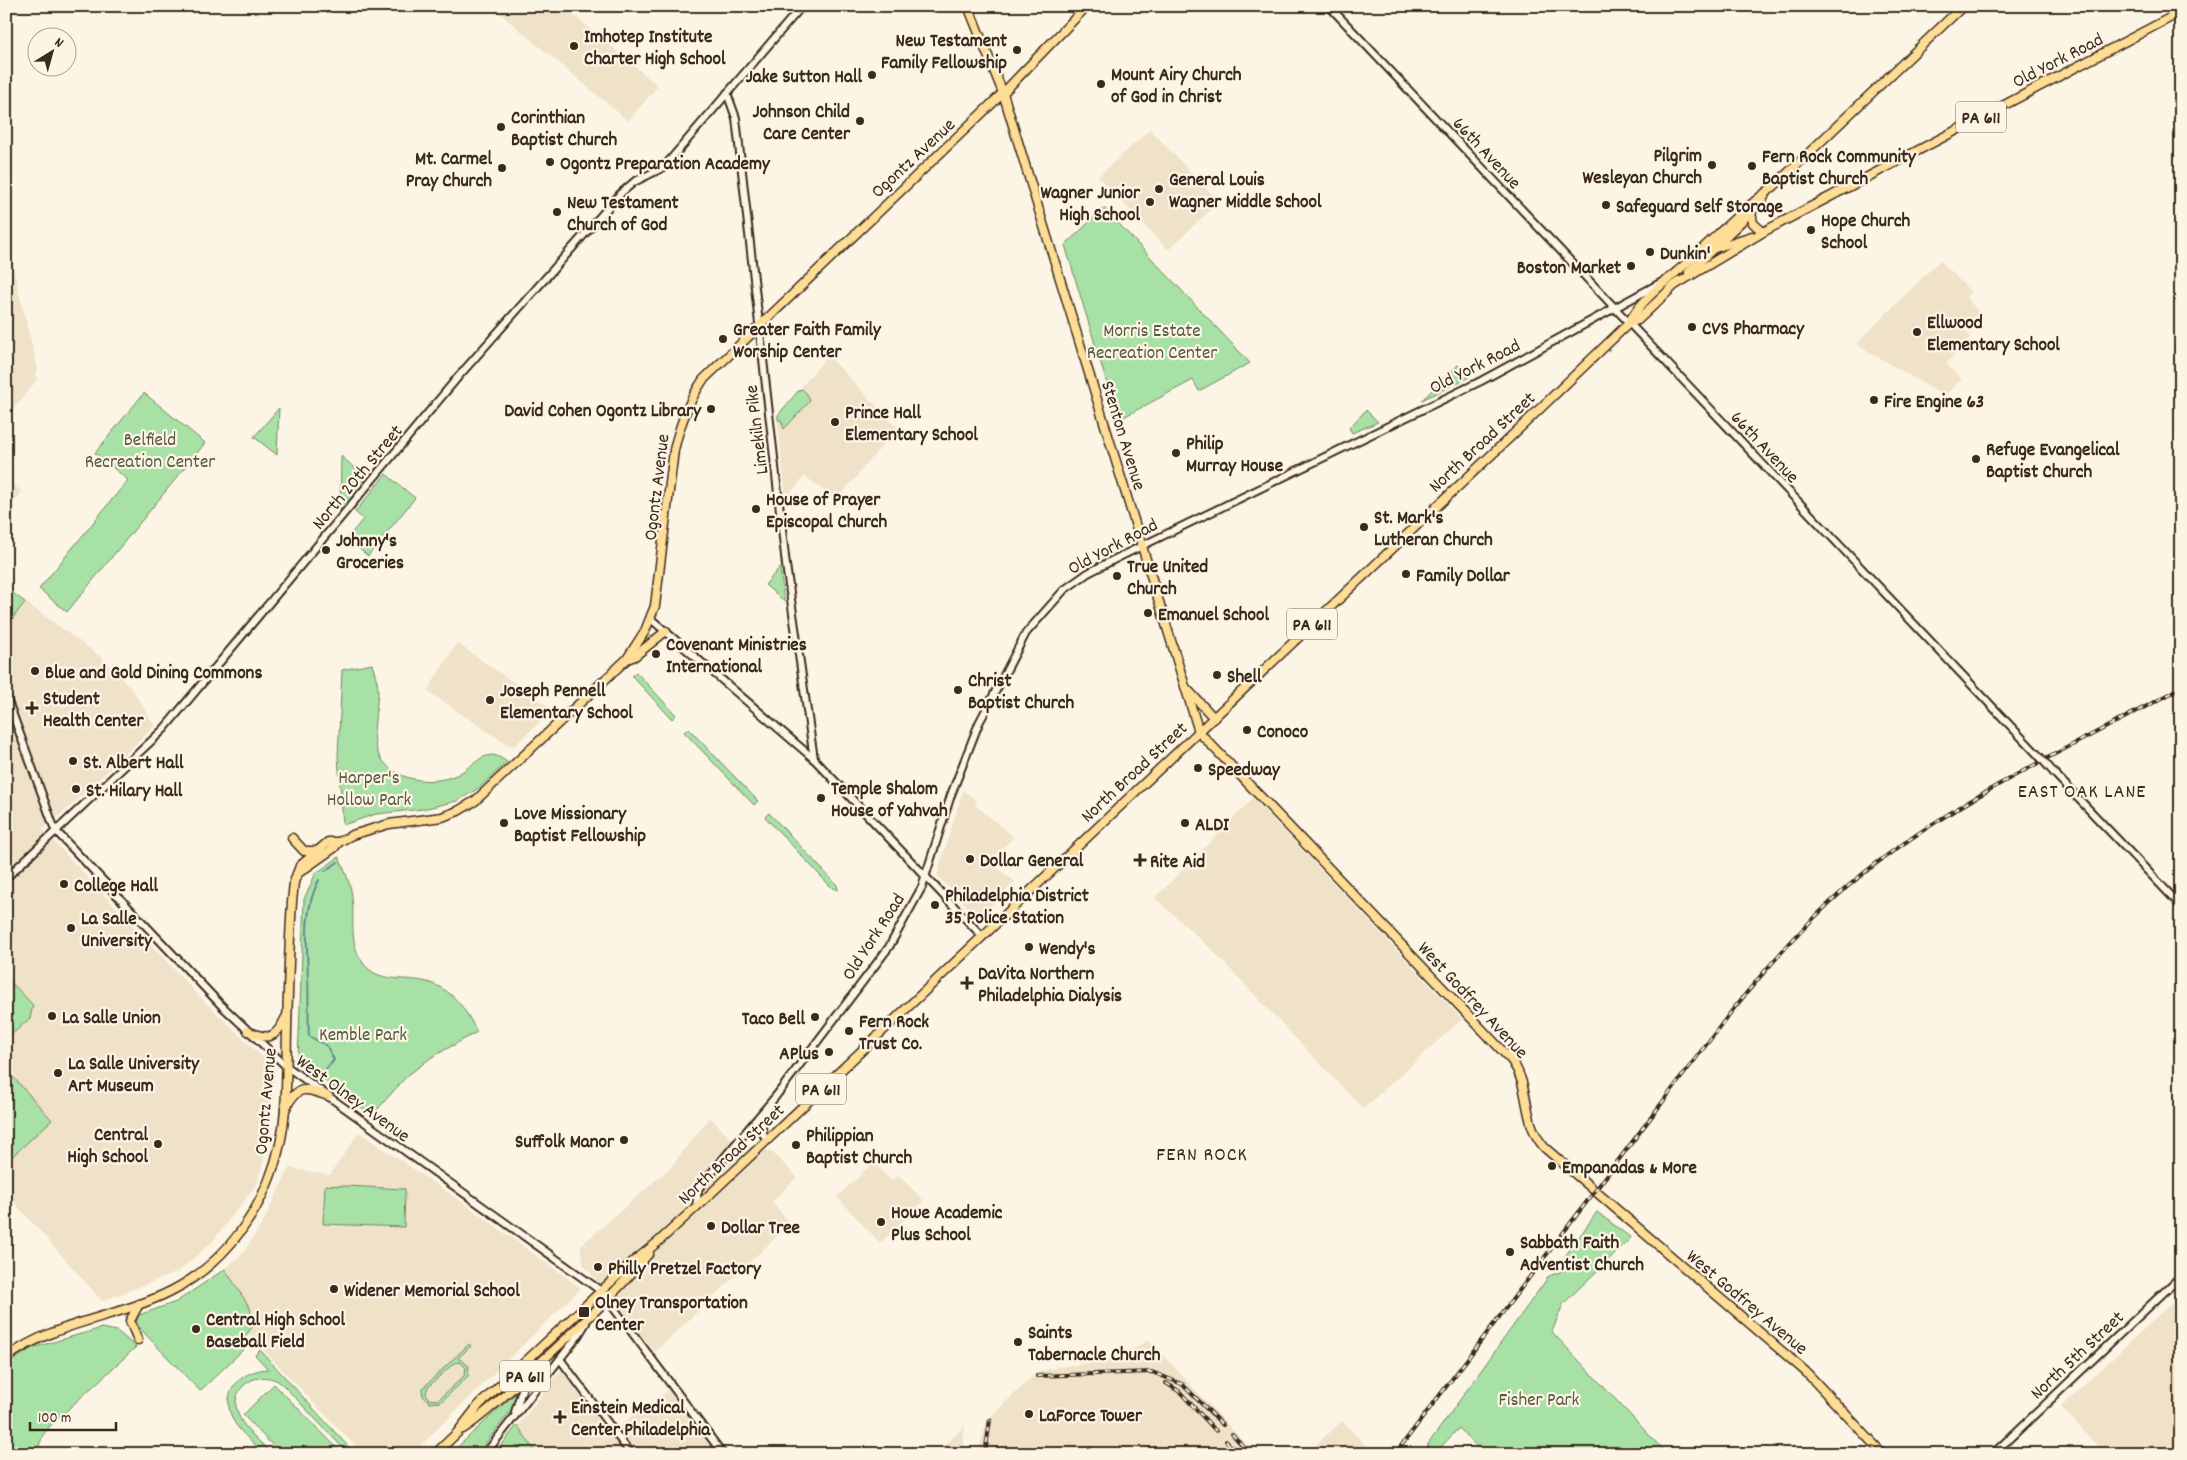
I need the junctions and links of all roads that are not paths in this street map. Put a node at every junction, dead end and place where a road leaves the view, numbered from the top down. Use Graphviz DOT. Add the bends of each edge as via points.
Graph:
graph roads {
  1 [pos="802,6"];
  2 [pos="968,6"];
  3 [pos="1087,6"];
  4 [pos="1329,6"];
  5 [pos="1963,6"];
  6 [pos="2181,12"];
  7 [pos="1003,93"];
  8 [pos="727,94"];
  9 [pos="1772,188"];
  10 [pos="1751,212"];
  11 [pos="1763,232"];
  12 [pos="1712,249"];
  13 [pos="1699,252"];
  14 [pos="1672,276"];
  15 [pos="1675,285"];
  16 [pos="1613,307"];
  17 [pos="1629,323"];
  18 [pos="758,325"];
  19 [pos="1142,546"];
  20 [pos="651,619"];
  21 [pos="666,631"];
  22 [pos="627,659"];
  23 [pos="1181,679"];
  24 [pos="6,696"];
  25 [pos="1214,718"];
  26 [pos="1199,732"];
  27 [pos="814,759"];
  28 [pos="55,830"];
  29 [pos="292,838"];
  30 [pos="339,842"];
  31 [pos="317,850"];
  32 [pos="297,874"];
  33 [pos="925,875"];
  34 [pos="6,878"];
  35 [pos="2181,906"];
  36 [pos="982,936"];
  37 [pos="287,1016"];
  38 [pos="248,1031"];
  39 [pos="286,1066"];
  40 [pos="328,1096"];
  41 [pos="776,1096"];
  42 [pos="283,1114"];
  43 [pos="767,1140"];
  44 [pos="696,1208"];
  45 [pos="658,1242"];
  46 [pos="2181,1276"];
  47 [pos="601,1291"];
  48 [pos="606,1298"];
  49 [pos="139,1303"];
  50 [pos="590,1315"];
  51 [pos="138,1340"];
  52 [pos="6,1358"];
  53 [pos="560,1359"];
  54 [pos="528,1374"];
  55 [pos="514,1416"];
  56 [pos="457,1433"];
  57 [pos="435,1454"];
  58 [pos="485,1454"];
  59 [pos="630,1454"];
  60 [pos="723,1454"];
  61 [pos="1883,1454"];
  62 [pos="1993,1454"];
  1 -- 8 [label="street"];
  2 -- 7 [label="main road, Stenton Avenue"];
  3 -- 7 [label="main road, Ogontz Avenue"];
  4 -- 16 [label="street, 66th Avenue"];
  5 -- 9 [label="main road, North Broad Street"];
  6 -- 11 [label="main road, Old York Road / PA 611"];
  7 -- 18 [label="main road, Ogontz Avenue"];
  7 -- 19 [label="main road, Stenton Avenue"];
  8 -- 18 [label="street, Limekiln Pike" via="736,118"];
  8 -- 28 [label="street, North 20th Street" via="664,167 634,182 621,193 505,322 164,729"];
  9 -- 10 [label="main road, North Broad Street"];
  9 -- 13 [label="main road, North Broad Street" via="1747,206"];
  10 -- 11 [label="main road" via="1753,223"];
  10 -- 12 [label="main road, North Broad Street"];
  11 -- 12 [label="main road, Old York Road / PA 611"];
  11 -- 15 [label="main road, Old York Road / PA 611"];
  12 -- 13 [label="main road, Old York Road / PA 611"];
  12 -- 15 [label="main road, North Broad Street"];
  13 -- 14 [label="main road, North Broad Street / PA 611"];
  14 -- 16 [label="street, Old York Road"];
  14 -- 17 [label="main road, North Broad Street / PA 611" via="1633,314"];
  15 -- 17 [label="main road, North Broad Street / PA 611" via="1638,320"];
  16 -- 17 [label="street, 66th Avenue"];
  16 -- 19 [label="street, Old York Road" via="1481,381"];
  17 -- 25 [label="main road, North Broad Street / PA 611"];
  17 -- 35 [label="street, 66th Avenue, bridge"];
  18 -- 20 [label="main road, Ogontz Avenue" via="703,380 693,394 680,427"];
  18 -- 27 [label="street, Limekiln Pike" via="786,565"];
  19 -- 23 [label="main road, Stenton Avenue"];
  19 -- 33 [label="street, Old York Road" via="1075,582 1050,604 1026,633 971,742"];
  20 -- 21 [label="street"];
  20 -- 22 [label="main road, Ogontz Avenue"];
  21 -- 22 [label="main road"];
  21 -- 27 [label="street"];
  22 -- 30 [label="main road, Ogontz Avenue" via="475,801 442,817 389,824"];
  23 -- 25 [label="main road"];
  23 -- 26 [label="main road, Stenton Avenue"];
  24 -- 28 [label="street, West Olney Avenue"];
  25 -- 26 [label="main road, North Broad Street / PA 611"];
  26 -- 36 [label="main road, North Broad Street / PA 611"];
  26 -- 61 [label="main road, West Godfrey Avenue" via="1512,1062 1524,1082 1531,1126 1545,1148 1806,1372"];
  27 -- 33 [label="street"];
  28 -- 34 [label="street, North 20th Street"];
  28 -- 38 [label="street, West Olney Avenue"];
  29 -- 31 [label="main road" via="304,851"];
  30 -- 31 [label="main road, Ogontz Avenue" via="328,842"];
  30 -- 32 [label="main road, Ogontz Avenue"];
  31 -- 32 [label="main road, Ogontz Avenue" via="304,860"];
  32 -- 37 [label="main road, Ogontz Avenue" via="292,902"];
  33 -- 36 [label="street"];
  33 -- 41 [label="street, Old York Road" via="922,887 889,947"];
  36 -- 43 [label="main road, North Broad Street / PA 611"];
  37 -- 38 [label="main road" via="271,1036 262,1037"];
  37 -- 39 [label="main road, Ogontz Avenue"];
  38 -- 39 [label="street, West Olney Avenue"];
  39 -- 40 [label="street, West Olney Avenue"];
  39 -- 42 [label="main road, Ogontz Avenue"];
  40 -- 42 [label="main road" via="302,1089 295,1094"];
  40 -- 47 [label="street, West Olney Avenue"];
  41 -- 43 [label="street, Old York Road" via="762,1124"];
  41 -- 44 [label="street, Old York Road" via="698,1189"];
  42 -- 49 [label="main road, Ogontz Avenue" via="274,1168 250,1220 212,1263 186,1284"];
  43 -- 44 [label="main road, North Broad Street / PA 611"];
  44 -- 45 [label="main road, North Broad Street / PA 611"];
  45 -- 47 [label="main road, North Broad Street / PA 611"];
  45 -- 48 [label="main road, North Broad Street / PA 611" via="634,1272"];
  46 -- 62 [label="street, North 5th Street"];
  47 -- 48 [label="street, West Olney Avenue"];
  47 -- 56 [label="main road, North Broad Street / PA 611" via="479,1405"];
  48 -- 50 [label="main road, North Broad Street / PA 611"];
  48 -- 60 [label="street, West Olney Avenue"];
  49 -- 51 [label="main road" via="130,1321"];
  49 -- 52 [label="main road, Ogontz Avenue" via="75,1323 16,1350"];
  50 -- 53 [label="street"];
  50 -- 54 [label="main road, North Broad Street / PA 611"];
  53 -- 55 [label="street"];
  53 -- 59 [label="street"];
  54 -- 55 [label="street"];
  54 -- 56 [label="main road, North Broad Street / PA 611" via="482,1416"];
  55 -- 58 [label="street"];
  56 -- 57 [label="main road, North Broad Street / PA 611"];
}
